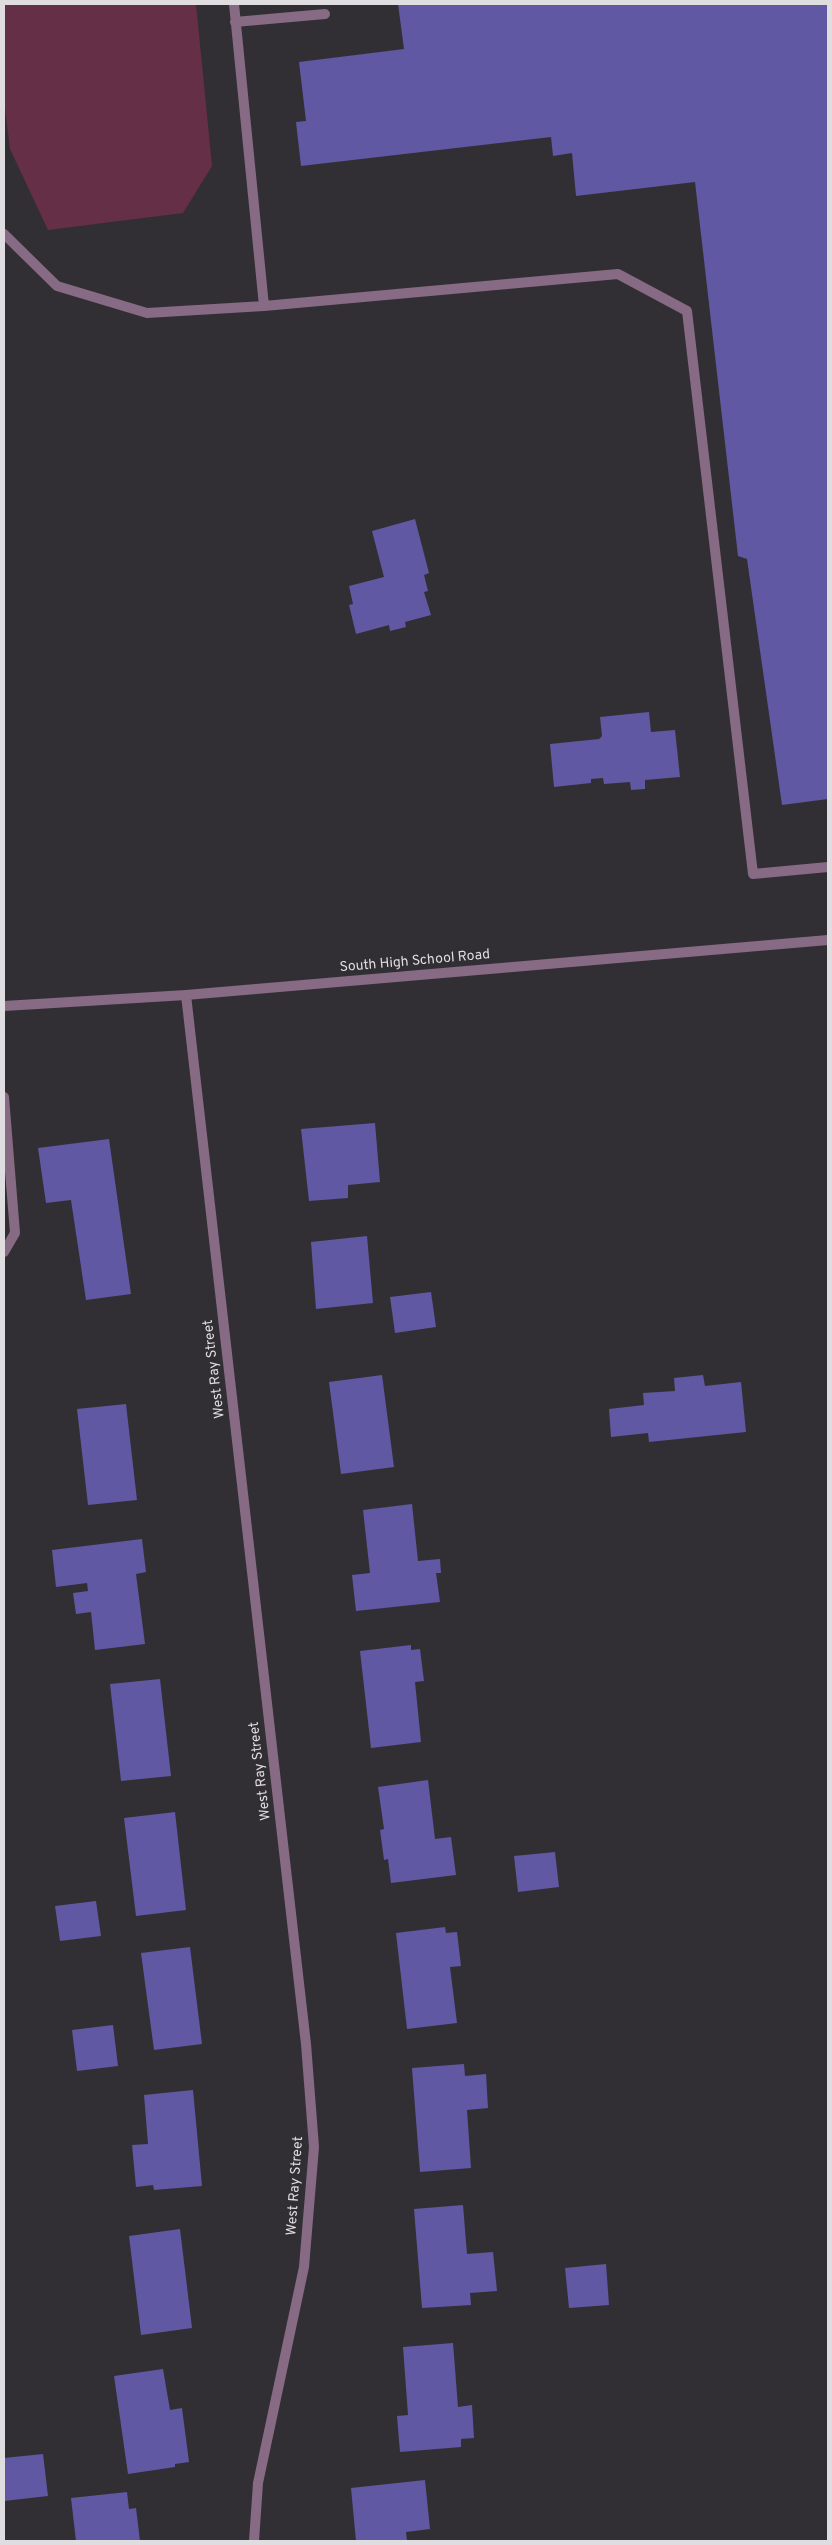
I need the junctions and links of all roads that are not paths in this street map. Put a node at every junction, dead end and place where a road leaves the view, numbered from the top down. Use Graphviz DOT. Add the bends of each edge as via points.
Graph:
graph roads {
  1 [pos="234,4"];
  2 [pos="324,14"];
  3 [pos="235,22"];
  4 [pos="4,234"];
  5 [pos="264,306"];
  6 [pos="828,866"];
  7 [pos="828,940"];
  8 [pos="186,995"];
  9 [pos="4,1006"];
  10 [pos="4,1097"];
  11 [pos="4,1252"];
  12 [pos="254,2541"];
  1 -- 3 [label="street"];
  2 -- 3 [label="street"];
  3 -- 5 [label="street"];
  4 -- 5 [label="street" via="58,286 147,313"];
  5 -- 6 [label="street" via="618,274 687,311 753,874"];
  7 -- 8 [label="street, South High School Road"];
  8 -- 9 [label="street, South High School Road"];
  8 -- 12 [label="street, West Ray Street" via="306,2044 314,2147 304,2267 258,2483"];
  10 -- 11 [label="street" via="15,1232"];
}
